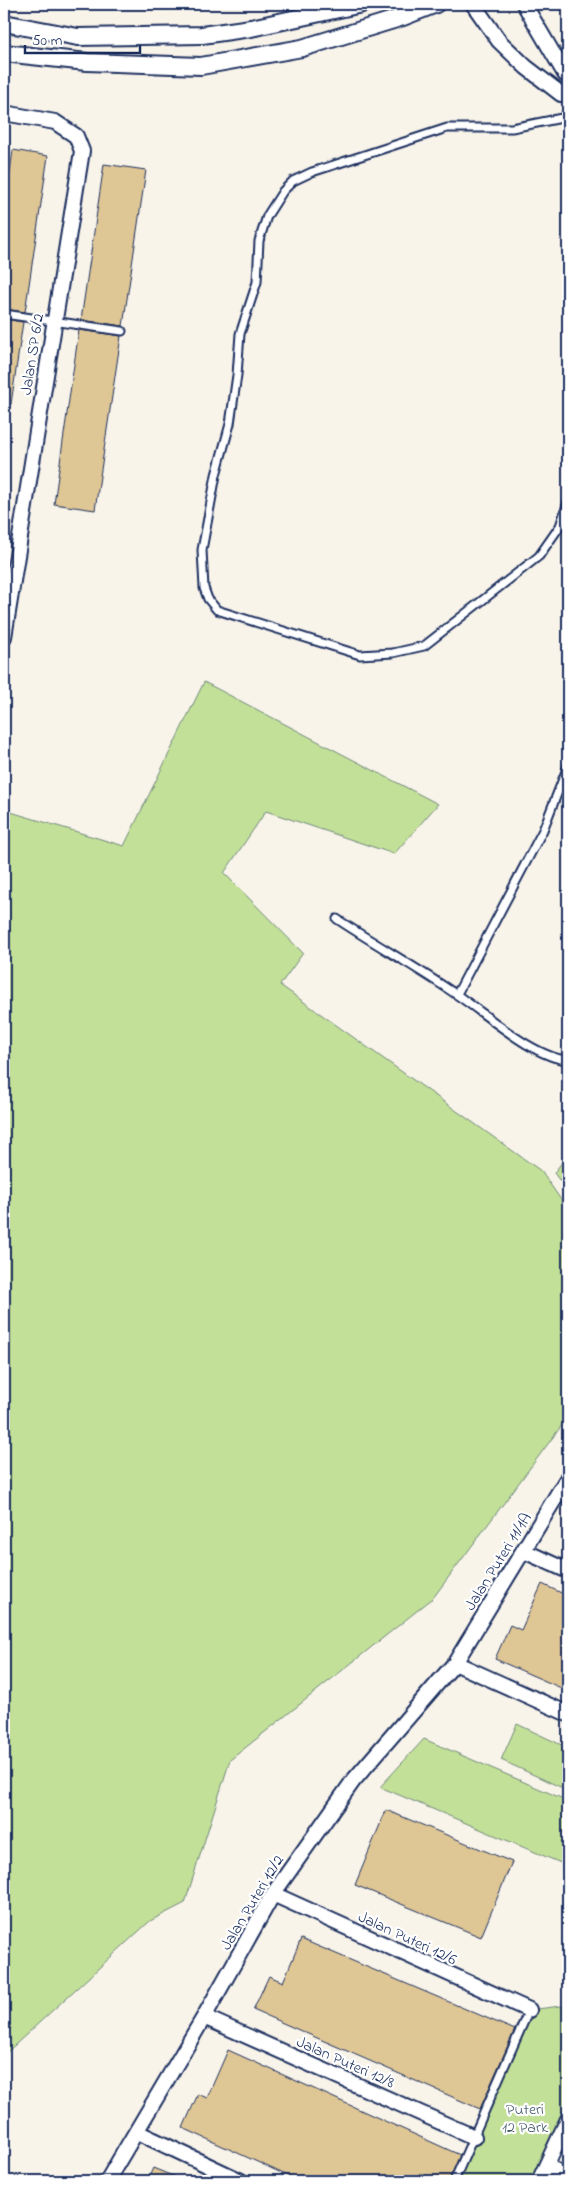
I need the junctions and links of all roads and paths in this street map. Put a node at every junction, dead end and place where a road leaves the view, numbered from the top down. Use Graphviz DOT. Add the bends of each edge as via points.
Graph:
graph roads {
  1 [pos="362,4"];
  2 [pos="436,4"];
  3 [pos="473,4"];
  4 [pos="524,4"];
  5 [pos="4,23"];
  6 [pos="4,53"];
  7 [pos="567,73"];
  8 [pos="565,100"];
  9 [pos="4,113"];
  10 [pos="568,114"];
  11 [pos="4,314"];
  12 [pos="54,322"];
  13 [pos="122,331"];
  14 [pos="568,502"];
  15 [pos="9,562"];
  16 [pos="4,637"];
  17 [pos="568,766"];
  18 [pos="337,919"];
  19 [pos="457,994"];
  20 [pos="568,1060"];
  21 [pos="568,1477"];
  22 [pos="524,1551"];
  23 [pos="568,1571"];
  24 [pos="455,1663"];
  25 [pos="568,1714"];
  26 [pos="272,1894"];
  27 [pos="529,2010"];
  28 [pos="204,2017"];
  29 [pos="568,2119"];
  30 [pos="136,2132"];
  31 [pos="474,2137"];
  32 [pos="547,2166"];
  33 [pos="568,2177"];
  34 [pos="107,2181"];
  35 [pos="241,2181"];
  36 [pos="454,2181"];
  37 [pos="539,2181"];
  1 -- 5 [label="street" via="202,35 78,37"];
  2 -- 6 [label="street" via="302,48 201,66 87,62"];
  3 -- 8 [label="street" via="499,41"];
  4 -- 7 [label="street"];
  7 -- 8 [label="street" via="560,87"];
  9 -- 12 [label="street, Jalan SP 6/2" via="55,122 76,136 82,151"];
  10 -- 14 [label="lane" via="512,128 447,128 312,172 293,181 282,191 259,241 257,282 240,334 230,424 216,474 202,550 204,588 217,610 360,655 393,653 424,646 539,556 560,526"];
  11 -- 12 [label="lane"];
  12 -- 13 [label="lane"];
  12 -- 15 [label="street, Jalan SP 6/2"];
  15 -- 16 [label="street, Jalan SP 6/2"];
  17 -- 19 [label="lane" via="543,830"];
  18 -- 19 [label="lane"];
  19 -- 20 [label="lane" via="535,1049 557,1060"];
  21 -- 22 [label="street, Jalan Puteri 11/1A"];
  22 -- 23 [label="street"];
  22 -- 24 [label="street, Jalan Puteri 11/1A"];
  24 -- 25 [label="street"];
  24 -- 26 [label="street, Jalan Puteri 12/2" via="353,1781"];
  26 -- 27 [label="street, Jalan Puteri 12/6"];
  26 -- 28 [label="street, Jalan Puteri 12/2"];
  27 -- 31 [label="lane"];
  28 -- 30 [label="street, Jalan Puteri 12/2"];
  28 -- 31 [label="street, Jalan Puteri 12/8"];
  29 -- 32 [label="street"];
  30 -- 34 [label="street, Jalan Puteri 12/2"];
  30 -- 35 [label="street"];
  31 -- 36 [label="lane"];
  32 -- 33 [label="street"];
  32 -- 37 [label="street"];
}
